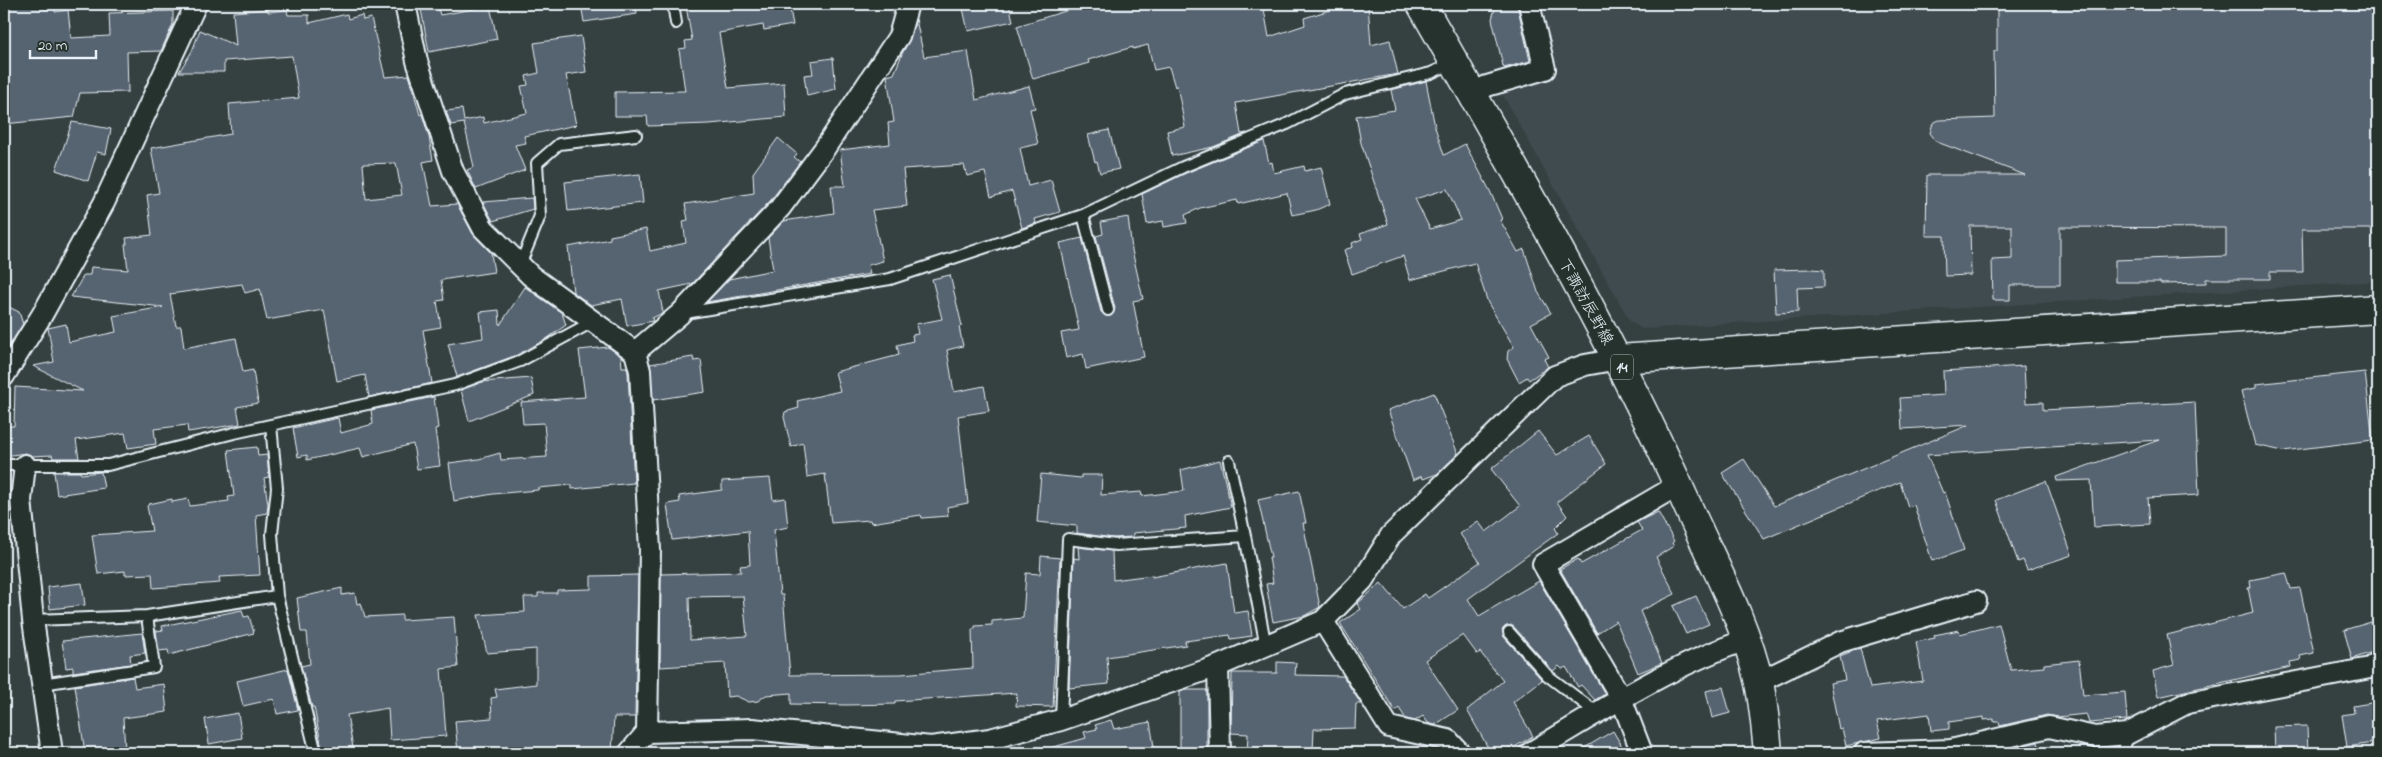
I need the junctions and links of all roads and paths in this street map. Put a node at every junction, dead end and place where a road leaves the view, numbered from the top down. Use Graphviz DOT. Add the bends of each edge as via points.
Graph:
graph roads {
  1 [pos="196,4"];
  2 [pos="405,4"];
  3 [pos="673,4"];
  4 [pos="908,4"];
  5 [pos="1421,4"];
  6 [pos="1529,4"];
  7 [pos="676,24"];
  8 [pos="1454,62"];
  9 [pos="1473,93"];
  10 [pos="636,134"];
  11 [pos="1083,215"];
  12 [pos="520,265"];
  13 [pos="2378,309"];
  14 [pos="1108,310"];
  15 [pos="680,314"];
  16 [pos="594,321"];
  17 [pos="635,352"];
  18 [pos="1618,359"];
  19 [pos="4,376"];
  20 [pos="271,425"];
  21 [pos="1229,461"];
  22 [pos="4,465"];
  23 [pos="25,465"];
  24 [pos="1678,485"];
  25 [pos="1245,536"];
  26 [pos="277,596"];
  27 [pos="1976,601"];
  28 [pos="147,616"];
  29 [pos="33,620"];
  30 [pos="1323,621"];
  31 [pos="1509,632"];
  32 [pos="1746,640"];
  33 [pos="1266,647"];
  34 [pos="2378,662"];
  35 [pos="1218,666"];
  36 [pos="1759,682"];
  37 [pos="42,684"];
  38 [pos="1621,698"];
  39 [pos="1597,713"];
  40 [pos="1061,720"];
  41 [pos="647,732"];
  42 [pos="2126,744"];
  43 [pos="52,753"];
  44 [pos="316,753"];
  45 [pos="629,753"];
  46 [pos="1220,753"];
  47 [pos="1460,753"];
  48 [pos="1530,753"];
  49 [pos="1642,753"];
  50 [pos="1768,753"];
  51 [pos="1866,753"];
  1 -- 19 [label="street" via="104,203"];
  2 -- 12 [label="street" via="417,61 453,171 483,228"];
  3 -- 7 [label="lane"];
  4 -- 15 [label="street" via="899,36 825,148 780,208"];
  5 -- 8 [label="main road, 下諏訪辰野線 / 14"];
  6 -- 9 [label="street" via="1545,69"];
  8 -- 9 [label="main road, 下諏訪辰野線 / 14"];
  8 -- 11 [label="lane" via="1430,73 1345,94 1287,124 1183,167"];
  9 -- 18 [label="main road, 下諏訪辰野線 / 14"];
  10 -- 12 [label="lane" via="559,144 538,163 540,216"];
  11 -- 14 [label="lane"];
  11 -- 15 [label="lane" via="890,279"];
  12 -- 16 [label="street"];
  13 -- 18 [label="main road"];
  15 -- 17 [label="street"];
  16 -- 17 [label="street"];
  16 -- 20 [label="lane" via="520,361 455,385"];
  17 -- 41 [label="street" via="640,371 650,550"];
  18 -- 24 [label="main road, 下諏訪辰野線 / 14"];
  18 -- 30 [label="street" via="1585,365 1555,376 1392,536 1363,580"];
  20 -- 23 [label="lane" via="108,465"];
  20 -- 26 [label="lane" via="277,488 272,534"];
  21 -- 25 [label="lane"];
  22 -- 23 [label="lane"];
  23 -- 29 [label="street" via="21,500"];
  24 -- 32 [label="main road, 下諏訪辰野線 / 14"];
  24 -- 38 [label="street" via="1543,564"];
  25 -- 33 [label="lane"];
  25 -- 40 [label="lane" via="1116,545 1068,539"];
  26 -- 28 [label="lane"];
  26 -- 44 [label="lane"];
  27 -- 36 [label="street" via="1840,642"];
  28 -- 29 [label="lane"];
  28 -- 37 [label="lane" via="154,667"];
  29 -- 37 [label="street"];
  30 -- 33 [label="street"];
  30 -- 47 [label="street" via="1389,727 1448,740"];
  31 -- 39 [label="lane" via="1547,675"];
  32 -- 36 [label="main road, 下諏訪辰野線 / 14"];
  32 -- 38 [label="street"];
  33 -- 35 [label="street"];
  34 -- 42 [label="street" via="2370,668 2187,703"];
  35 -- 40 [label="street"];
  35 -- 46 [label="street"];
  36 -- 50 [label="main road, 下諏訪辰野線 / 14"];
  37 -- 43 [label="street"];
  38 -- 39 [label="street"];
  38 -- 49 [label="street"];
  39 -- 48 [label="street"];
  40 -- 41 [label="street" via="990,740 931,748 752,729"];
  41 -- 45 [label="street"];
  42 -- 51 [label="street" via="2049,727 1951,750"];
}
